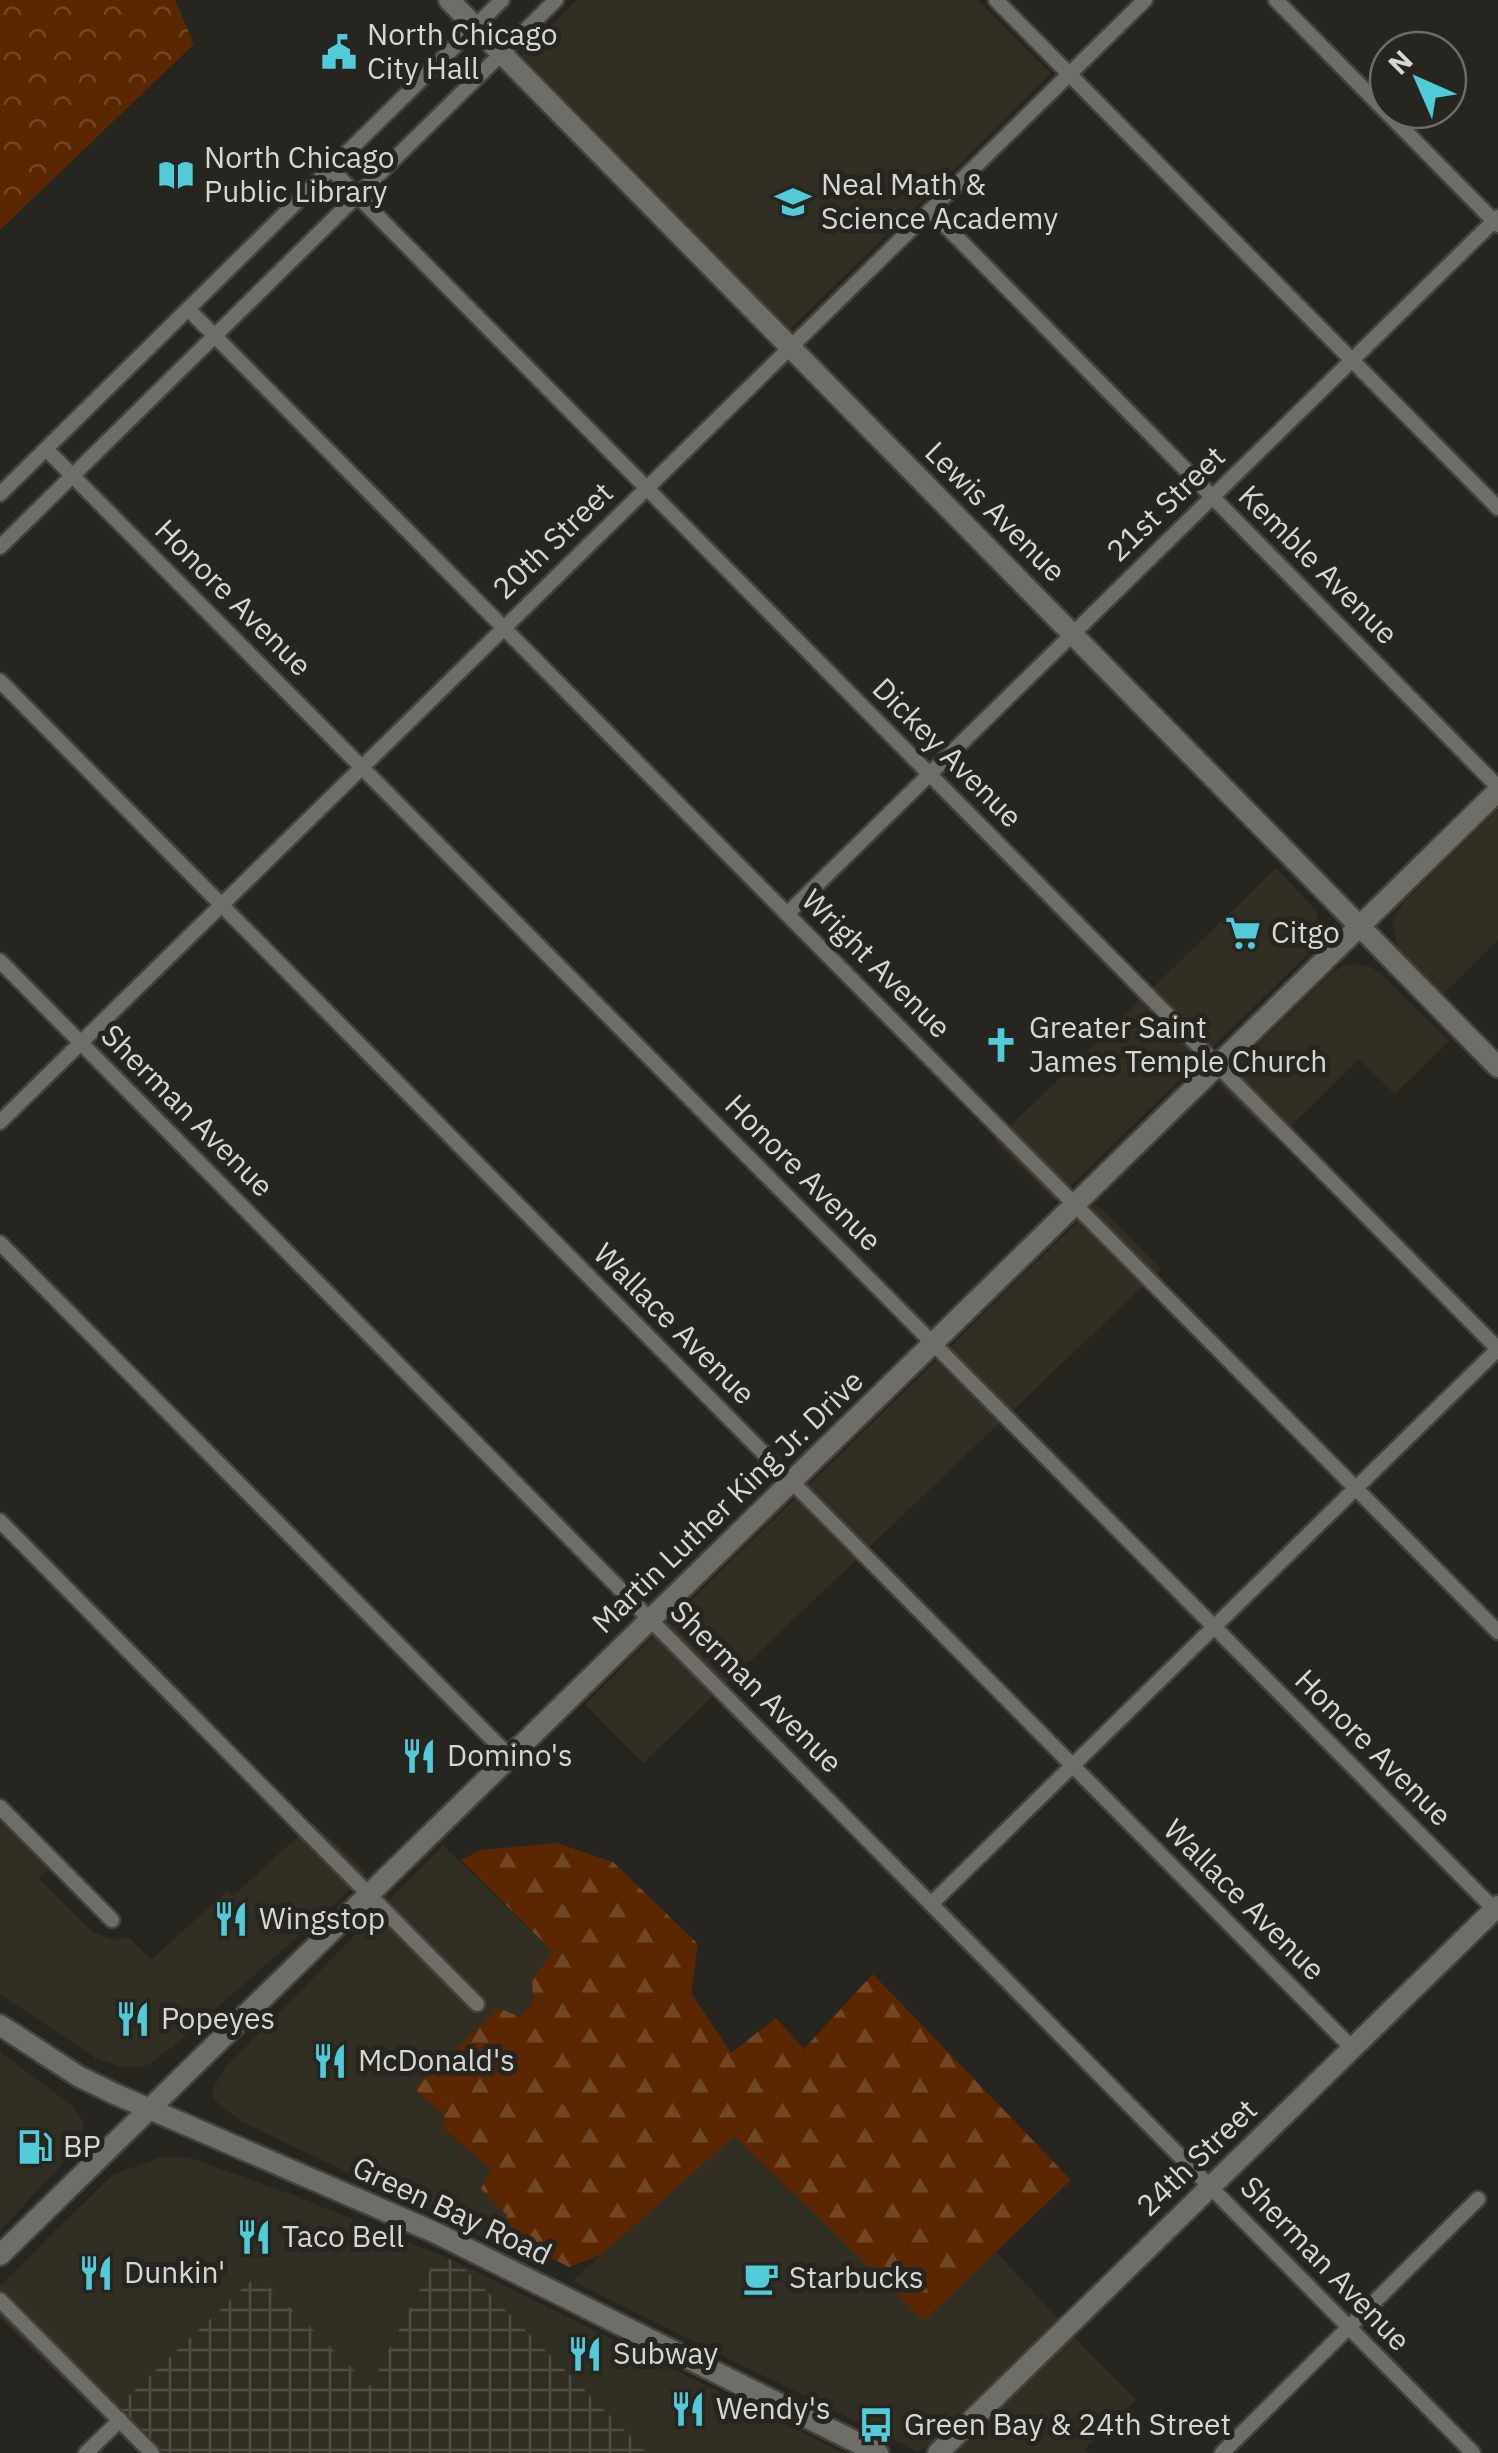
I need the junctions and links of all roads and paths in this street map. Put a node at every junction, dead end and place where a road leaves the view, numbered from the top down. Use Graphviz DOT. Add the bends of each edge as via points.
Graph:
graph roads {
  1 [pos="449,0"];
  2 [pos="502,0"];
  3 [pos="556,0"];
  4 [pos="996,0"];
  5 [pos="1145,0"];
  6 [pos="1276,0"];
  7 [pos="475,26"];
  8 [pos="502,53"];
  9 [pos="1069,74"];
  10 [pos="331,169"];
  11 [pos="358,195"];
  12 [pos="930,210"];
  13 [pos="1497,221"];
  14 [pos="188,310"];
  15 [pos="214,336"];
  16 [pos="791,347"];
  17 [pos="1352,360"];
  18 [pos="46,448"];
  19 [pos="73,475"];
  20 [pos="647,488"];
  21 [pos="0,494"];
  22 [pos="1213,497"];
  23 [pos="1498,508"];
  24 [pos="0,547"];
  25 [pos="504,628"];
  26 [pos="1073,634"];
  27 [pos="0,681"];
  28 [pos="362,767"];
  29 [pos="930,774"];
  30 [pos="1498,789"];
  31 [pos="221,905"];
  32 [pos="787,914"];
  33 [pos="1360,926"];
  34 [pos="0,961"];
  35 [pos="81,1042"];
  36 [pos="1218,1065"];
  37 [pos="1498,1067"];
  38 [pos="0,1122"];
  39 [pos="1075,1205"];
  40 [pos="0,1243"];
  41 [pos="934,1344"];
  42 [pos="1498,1349"];
  43 [pos="792,1482"];
  44 [pos="1356,1488"];
  45 [pos="0,1521"];
  46 [pos="651,1620"];
  47 [pos="1214,1626"];
  48 [pos="1498,1632"];
  49 [pos="510,1757"];
  50 [pos="1072,1765"];
  51 [pos="0,1807"];
  52 [pos="369,1895"];
  53 [pos="931,1904"];
  54 [pos="1496,1908"];
  55 [pos="112,1920"];
  56 [pos="476,2004"];
  57 [pos="0,2025"];
  58 [pos="1352,2048"];
  59 [pos="149,2110"];
  60 [pos="1211,2187"];
  61 [pos="1478,2198"];
  62 [pos="0,2255"];
  63 [pos="0,2300"];
  64 [pos="1348,2328"];
  65 [pos="120,2420"];
  66 [pos="86,2453"];
  67 [pos="152,2453"];
  68 [pos="878,2453"];
  69 [pos="938,2453"];
  70 [pos="1222,2453"];
  71 [pos="1473,2453"];
  1 -- 7 [label="street, Lewis Avenue"];
  2 -- 7 [label="street"];
  3 -- 8 [label="street"];
  4 -- 9 [label="street"];
  5 -- 9 [label="street, 20th Street"];
  6 -- 13 [label="street"];
  7 -- 8 [label="street, Lewis Avenue"];
  7 -- 10 [label="street"];
  8 -- 11 [label="street"];
  8 -- 16 [label="street, Lewis Avenue"];
  9 -- 12 [label="street, 20th Street"];
  9 -- 17 [label="street"];
  10 -- 11 [label="street, Dickey Avenue"];
  10 -- 14 [label="street"];
  11 -- 15 [label="street"];
  11 -- 20 [label="street, Dickey Avenue"];
  12 -- 16 [label="street, 20th Street"];
  12 -- 22 [label="street, Kemble Avenue"];
  13 -- 17 [label="street, 21st Street"];
  14 -- 15 [label="street, Wright Avenue"];
  14 -- 18 [label="street"];
  15 -- 19 [label="street"];
  15 -- 25 [label="street, Wright Avenue"];
  16 -- 20 [label="street, 20th Street"];
  16 -- 26 [label="street, Lewis Avenue"];
  17 -- 22 [label="street, 21st Street"];
  17 -- 23 [label="street"];
  18 -- 19 [label="street, Honore Avenue"];
  18 -- 21 [label="street"];
  19 -- 24 [label="street"];
  19 -- 28 [label="street, Honore Avenue"];
  20 -- 25 [label="street, 20th Street"];
  20 -- 29 [label="street, Dickey Avenue"];
  22 -- 26 [label="street, 21st Street"];
  22 -- 30 [label="street, Kemble Avenue"];
  25 -- 28 [label="street, 20th Street"];
  25 -- 32 [label="street, Wright Avenue"];
  26 -- 29 [label="street, 21st Street"];
  26 -- 33 [label="street, Lewis Avenue"];
  27 -- 31 [label="street, Wallace Avenue"];
  28 -- 31 [label="street, 20th Street"];
  28 -- 41 [label="street, Honore Avenue"];
  29 -- 32 [label="street, 21st Street"];
  29 -- 36 [label="street, Dickey Avenue"];
  30 -- 33 [label="street, Martin Luther King Jr. Drive"];
  31 -- 35 [label="street, 20th Street"];
  31 -- 43 [label="street, Wallace Avenue"];
  32 -- 39 [label="street, Wright Avenue"];
  33 -- 36 [label="street, Martin Luther King Jr. Drive"];
  33 -- 37 [label="street, Lewis Avenue"];
  34 -- 35 [label="street, Sherman Avenue"];
  35 -- 38 [label="street, 20th Street"];
  35 -- 46 [label="street, Sherman Avenue"];
  36 -- 39 [label="street, Martin Luther King Jr. Drive"];
  36 -- 42 [label="street, Dickey Avenue"];
  39 -- 41 [label="street, Martin Luther King Jr. Drive"];
  39 -- 44 [label="street, Wright Avenue"];
  40 -- 49 [label="street"];
  41 -- 43 [label="street, Martin Luther King Jr. Drive"];
  41 -- 47 [label="street, Honore Avenue"];
  42 -- 44 [label="street"];
  43 -- 46 [label="street, Martin Luther King Jr. Drive"];
  43 -- 50 [label="street, Wallace Avenue"];
  44 -- 47 [label="street"];
  44 -- 48 [label="street, Wright Avenue"];
  45 -- 52 [label="street"];
  46 -- 49 [label="street, Martin Luther King Jr. Drive"];
  46 -- 53 [label="street, Sherman Avenue"];
  47 -- 50 [label="street"];
  47 -- 54 [label="street, Honore Avenue"];
  49 -- 52 [label="street, Martin Luther King Jr. Drive"];
  50 -- 53 [label="street"];
  50 -- 58 [label="street, Wallace Avenue"];
  51 -- 55 [label="street"];
  52 -- 56 [label="street"];
  52 -- 59 [label="street, Martin Luther King Jr. Drive"];
  53 -- 60 [label="street, Sherman Avenue"];
  54 -- 58 [label="street, 24th Street"];
  57 -- 59 [label="street, Green Bay Road" via="78,2076"];
  58 -- 60 [label="street, 24th Street"];
  59 -- 62 [label="street, Martin Luther King Jr. Drive"];
  59 -- 68 [label="street, Green Bay Road" via="443,2237"];
  60 -- 64 [label="street, Sherman Avenue"];
  60 -- 69 [label="street, 24th Street"];
  61 -- 64 [label="street"];
  63 -- 65 [label="street"];
  64 -- 70 [label="street"];
  64 -- 71 [label="street, Sherman Avenue"];
  65 -- 66 [label="street"];
  65 -- 67 [label="street"];
}
